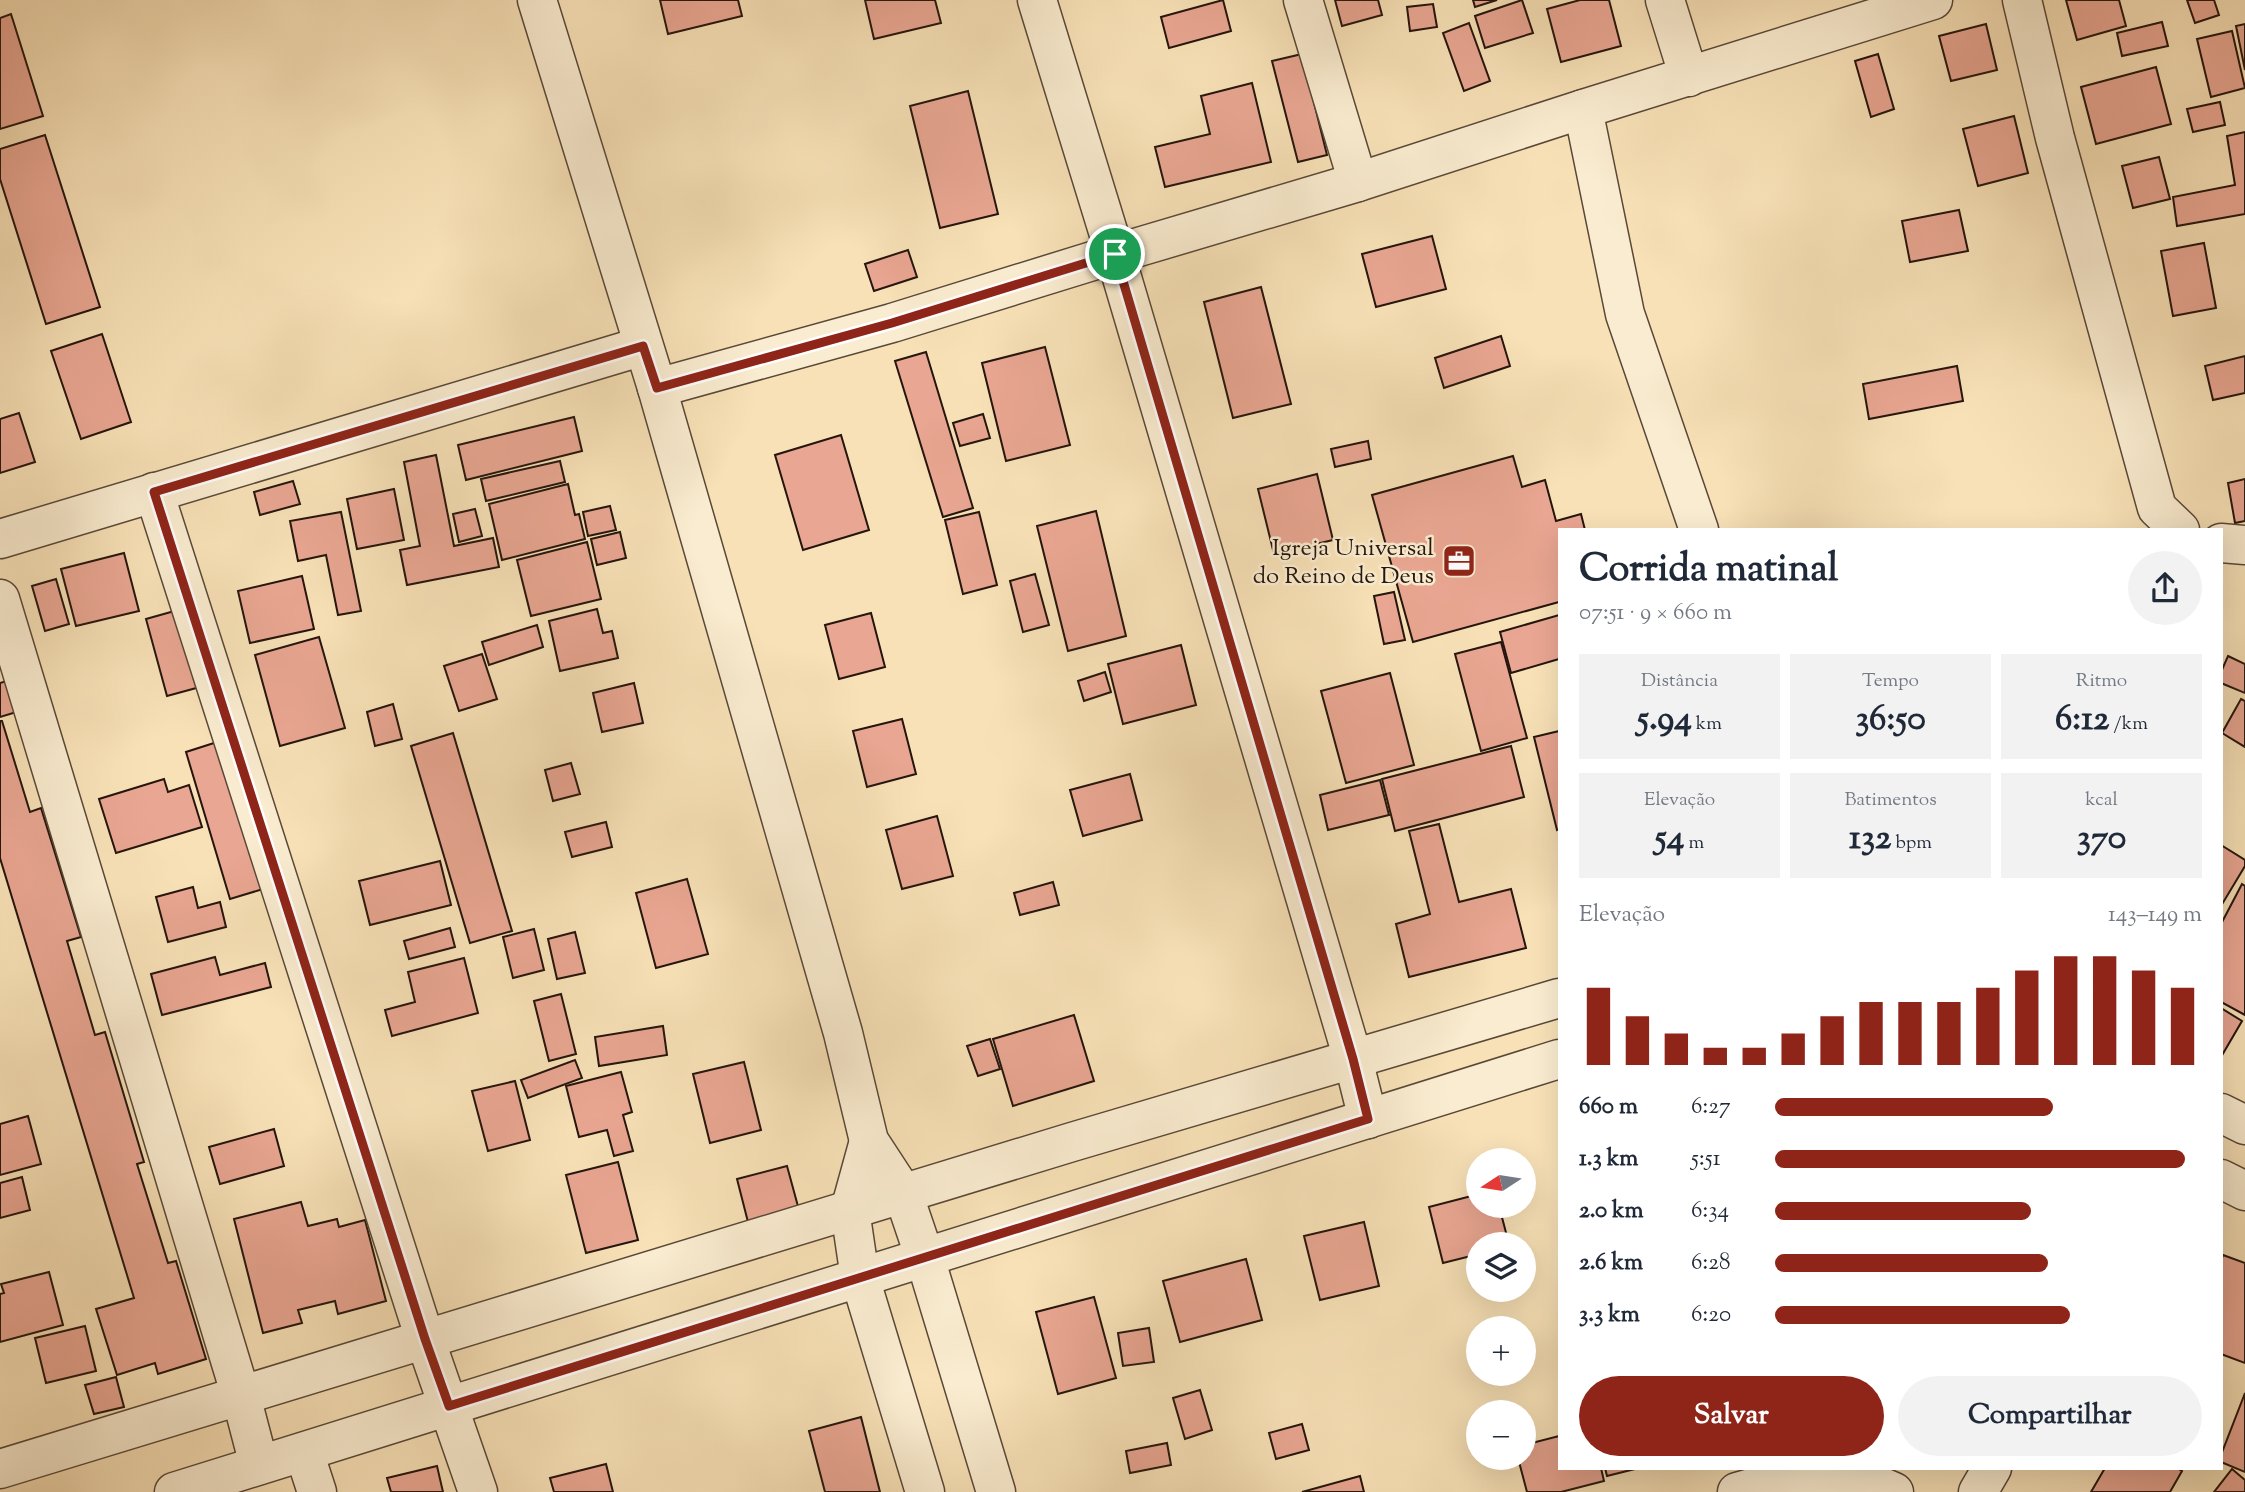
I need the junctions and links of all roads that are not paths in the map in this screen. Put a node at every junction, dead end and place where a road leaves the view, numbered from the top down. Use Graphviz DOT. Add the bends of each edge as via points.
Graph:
graph roads {
  1 [pos="537,0"];
  2 [pos="1037,0"];
  3 [pos="1303,0"];
  4 [pos="1665,0"];
  5 [pos="1933,0"];
  6 [pos="2022,0"];
  7 [pos="1689,77"];
  8 [pos="1583,109"];
  9 [pos="1359,182"];
  10 [pos="1115,254"];
  11 [pos="643,346"];
  12 [pos="657,388"];
  13 [pos="154,492"];
  14 [pos="1698,528"];
  15 [pos="2178,528"];
  16 [pos="0,539"];
  17 [pos="2223,543"];
  18 [pos="2245,545"];
  19 [pos="0,599"];
  20 [pos="1558,998"];
  21 [pos="1353,1059"];
  22 [pos="1558,1059"];
  23 [pos="2223,1114"];
  24 [pos="1368,1119"];
  25 [pos="2245,1125"];
  26 [pos="869,1141"];
  27 [pos="2223,1180"];
  28 [pos="2245,1191"];
  29 [pos="903,1194"];
  30 [pos="850,1210"];
  31 [pos="925,1258"];
  32 [pos="860,1278"];
  33 [pos="425,1339"];
  34 [pos="241,1396"];
  35 [pos="449,1406"];
  36 [pos="304,1452"];
  37 [pos="259,1465"];
  38 [pos="0,1469"];
  39 [pos="1991,1470"];
  40 [pos="174,1492"];
  41 [pos="317,1492"];
  42 [pos="478,1492"];
  43 [pos="925,1492"];
  44 [pos="996,1492"];
  45 [pos="1737,1492"];
  46 [pos="1894,1492"];
  47 [pos="1978,1492"];
  1 -- 11 [label="street"];
  2 -- 10 [label="street"];
  3 -- 9 [label="street"];
  4 -- 7 [label="street"];
  5 -- 7 [label="street"];
  6 -- 15 [label="street" via="2054,138 2157,508"];
  7 -- 8 [label="street"];
  8 -- 9 [label="street"];
  8 -- 14 [label="street" via="1625,314"];
  9 -- 10 [label="street"];
  10 -- 12 [label="street" via="892,323"];
  10 -- 21 [label="street"];
  11 -- 12 [label="street"];
  11 -- 13 [label="street"];
  12 -- 26 [label="street" via="843,1033"];
  13 -- 16 [label="street"];
  13 -- 33 [label="street"];
  17 -- 18 [label="street"];
  19 -- 34 [label="street"];
  20 -- 21 [label="street"];
  21 -- 24 [label="street"];
  21 -- 29 [label="street"];
  22 -- 24 [label="street"];
  23 -- 25 [label="street"];
  24 -- 31 [label="street"];
  26 -- 29 [label="street"];
  26 -- 30 [label="street"];
  27 -- 28 [label="street"];
  29 -- 30 [label="street"];
  29 -- 31 [label="street"];
  30 -- 32 [label="street"];
  30 -- 33 [label="street"];
  31 -- 32 [label="street"];
  31 -- 44 [label="street"];
  32 -- 35 [label="street"];
  32 -- 43 [label="street"];
  33 -- 34 [label="street"];
  33 -- 35 [label="street"];
  34 -- 37 [label="street"];
  34 -- 38 [label="street"];
  35 -- 36 [label="street"];
  35 -- 42 [label="street"];
  36 -- 37 [label="street"];
  36 -- 41 [label="street"];
  37 -- 40 [label="street"];
  39 -- 47 [label="street"];
  45 -- 46 [label="street" via="1793,1476"];
}
